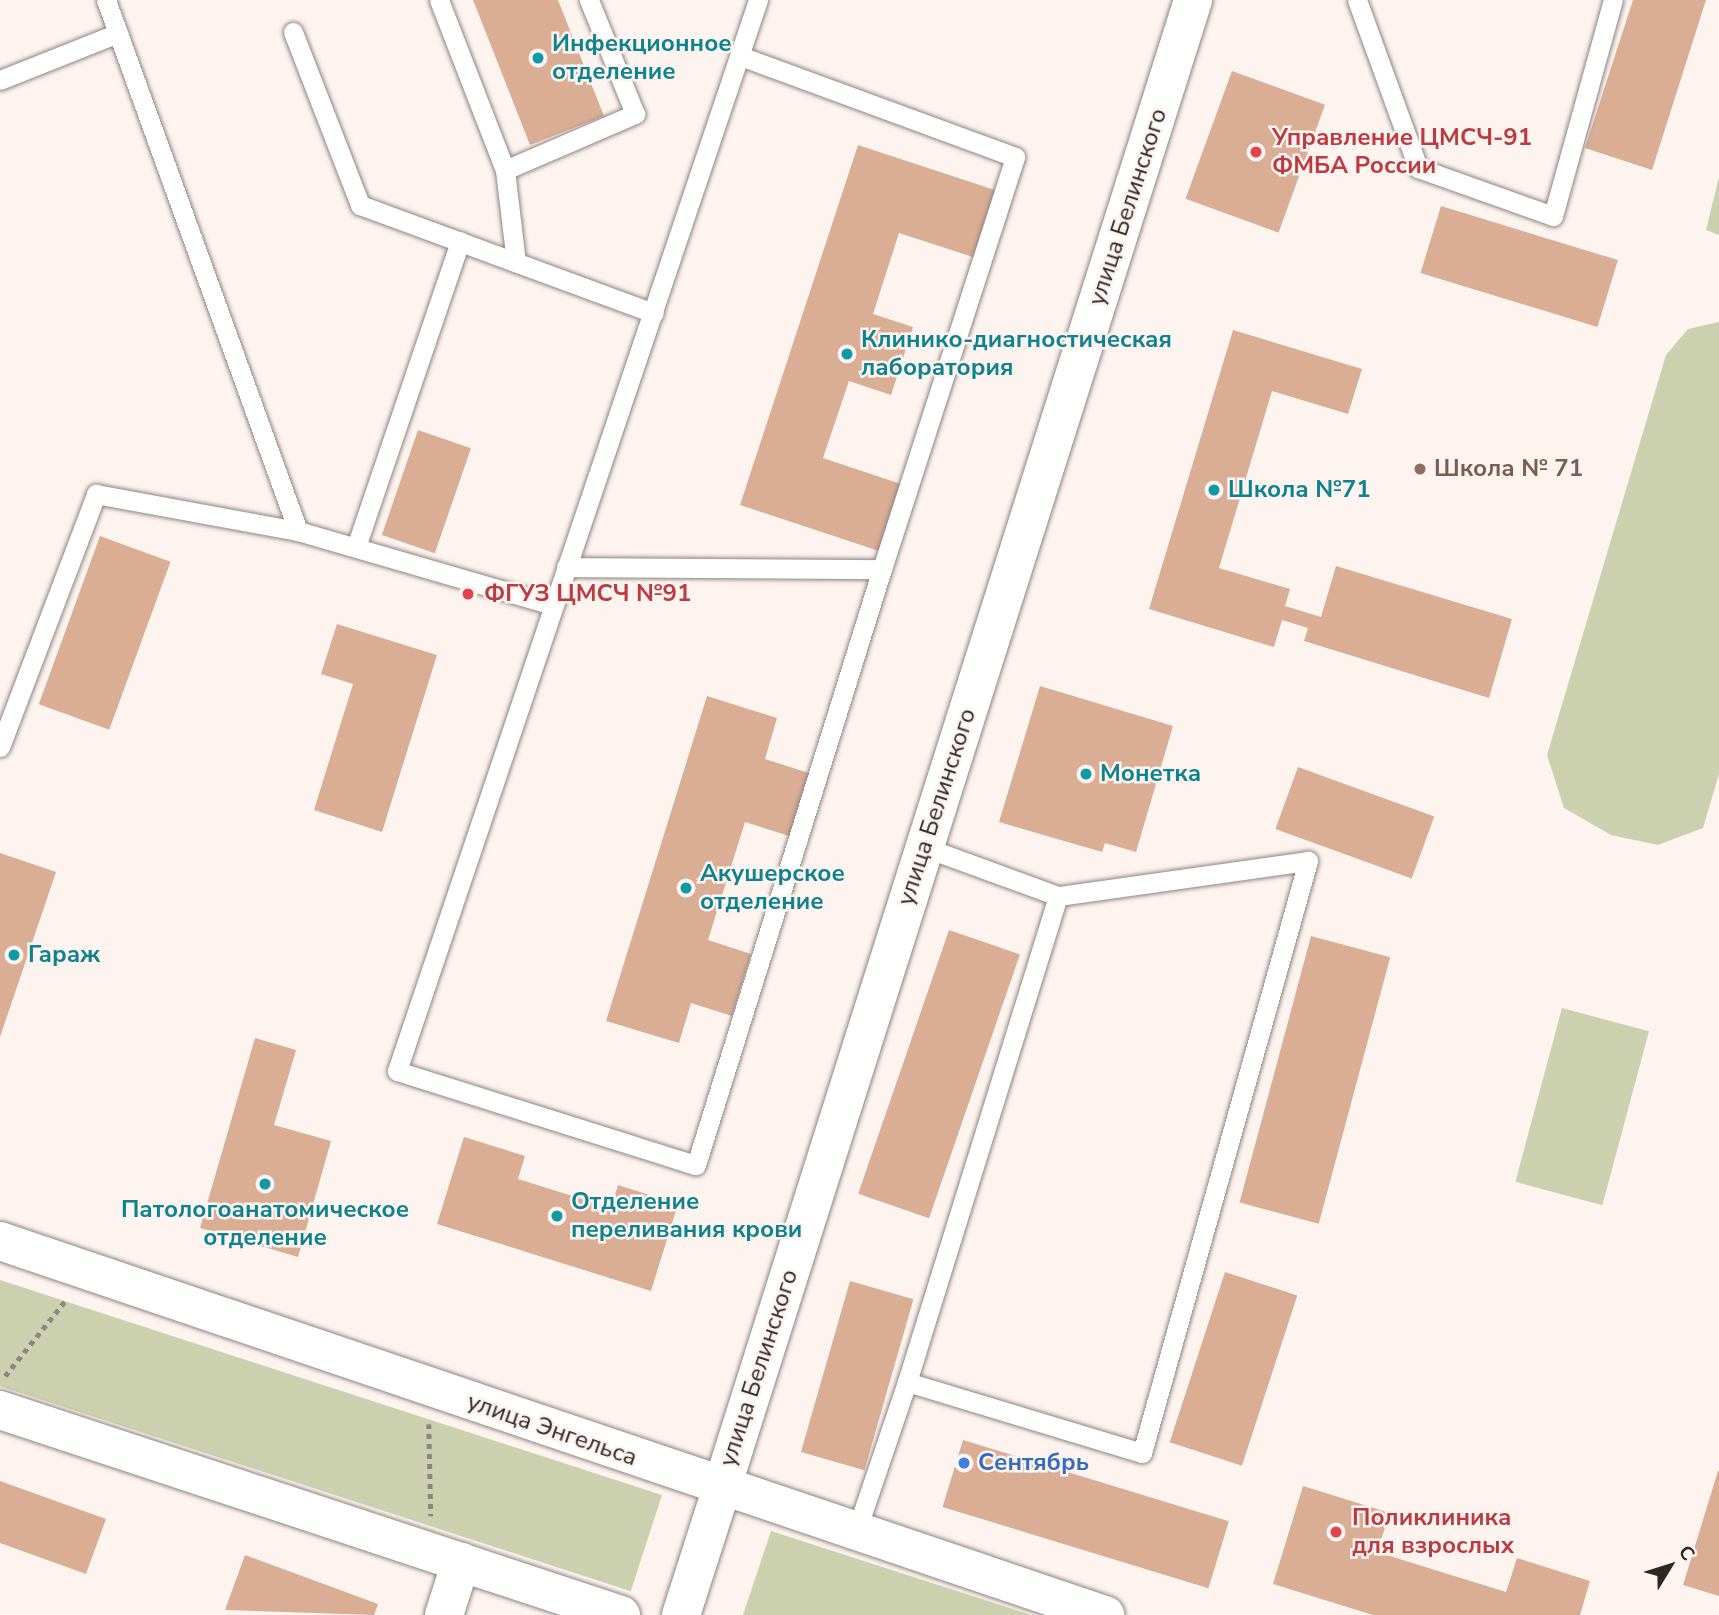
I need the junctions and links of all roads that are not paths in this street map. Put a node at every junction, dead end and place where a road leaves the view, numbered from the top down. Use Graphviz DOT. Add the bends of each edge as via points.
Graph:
graph roads {
  1 [pos="106,0"];
  2 [pos="439,0"];
  3 [pos="589,0"];
  4 [pos="758,0"];
  5 [pos="1193,0"];
  6 [pos="1357,0"];
  7 [pos="1614,0"];
  8 [pos="293,32"];
  9 [pos="118,33"];
  10 [pos="740,57"];
  11 [pos="0,80"];
  12 [pos="505,170"];
  13 [pos="460,241"];
  14 [pos="516,262"];
  15 [pos="654,313"];
  16 [pos="298,531"];
  17 [pos="356,547"];
  18 [pos="566,568"];
  19 [pos="882,569"];
  20 [pos="553,605"];
  21 [pos="0,747"];
  22 [pos="924,847"];
  23 [pos="1058,896"];
  24 [pos="0,1241"];
  25 [pos="907,1382"];
  26 [pos="0,1410"];
  27 [pos="722,1487"];
  28 [pos="856,1532"];
  29 [pos="446,1557"];
  30 [pos="444,1615"];
  31 [pos="621,1615"];
  32 [pos="681,1615"];
  33 [pos="1105,1615"];
  1 -- 9 [label="lane"];
  2 -- 12 [label="lane"];
  3 -- 12 [label="lane" via="635,114"];
  4 -- 10 [label="lane"];
  5 -- 22 [label="main road, улица Белинского"];
  6 -- 7 [label="lane" via="1418,168 1553,216"];
  8 -- 13 [label="lane" via="360,205"];
  9 -- 11 [label="lane"];
  9 -- 16 [label="lane"];
  10 -- 15 [label="lane"];
  10 -- 19 [label="lane" via="1015,157"];
  12 -- 14 [label="lane"];
  13 -- 14 [label="lane"];
  13 -- 17 [label="lane"];
  14 -- 15 [label="lane"];
  15 -- 18 [label="lane"];
  16 -- 17 [label="lane"];
  16 -- 21 [label="lane" via="96,494"];
  17 -- 20 [label="lane"];
  18 -- 19 [label="lane"];
  18 -- 20 [label="lane"];
  19 -- 20 [label="lane" via="695,1165 397,1071"];
  22 -- 23 [label="lane"];
  22 -- 27 [label="main road, улица Белинского"];
  23 -- 25 [label="lane"];
  23 -- 25 [label="lane" via="1308,861 1142,1453"];
  24 -- 27 [label="main road, улица Энгельса"];
  25 -- 28 [label="lane"];
  26 -- 29 [label="main road"];
  27 -- 28 [label="main road, улица Энгельса"];
  27 -- 32 [label="main road, улица Белинского"];
  28 -- 33 [label="main road, улица Энгельса"];
  29 -- 30 [label="main road"];
  29 -- 31 [label="main road"];
}
